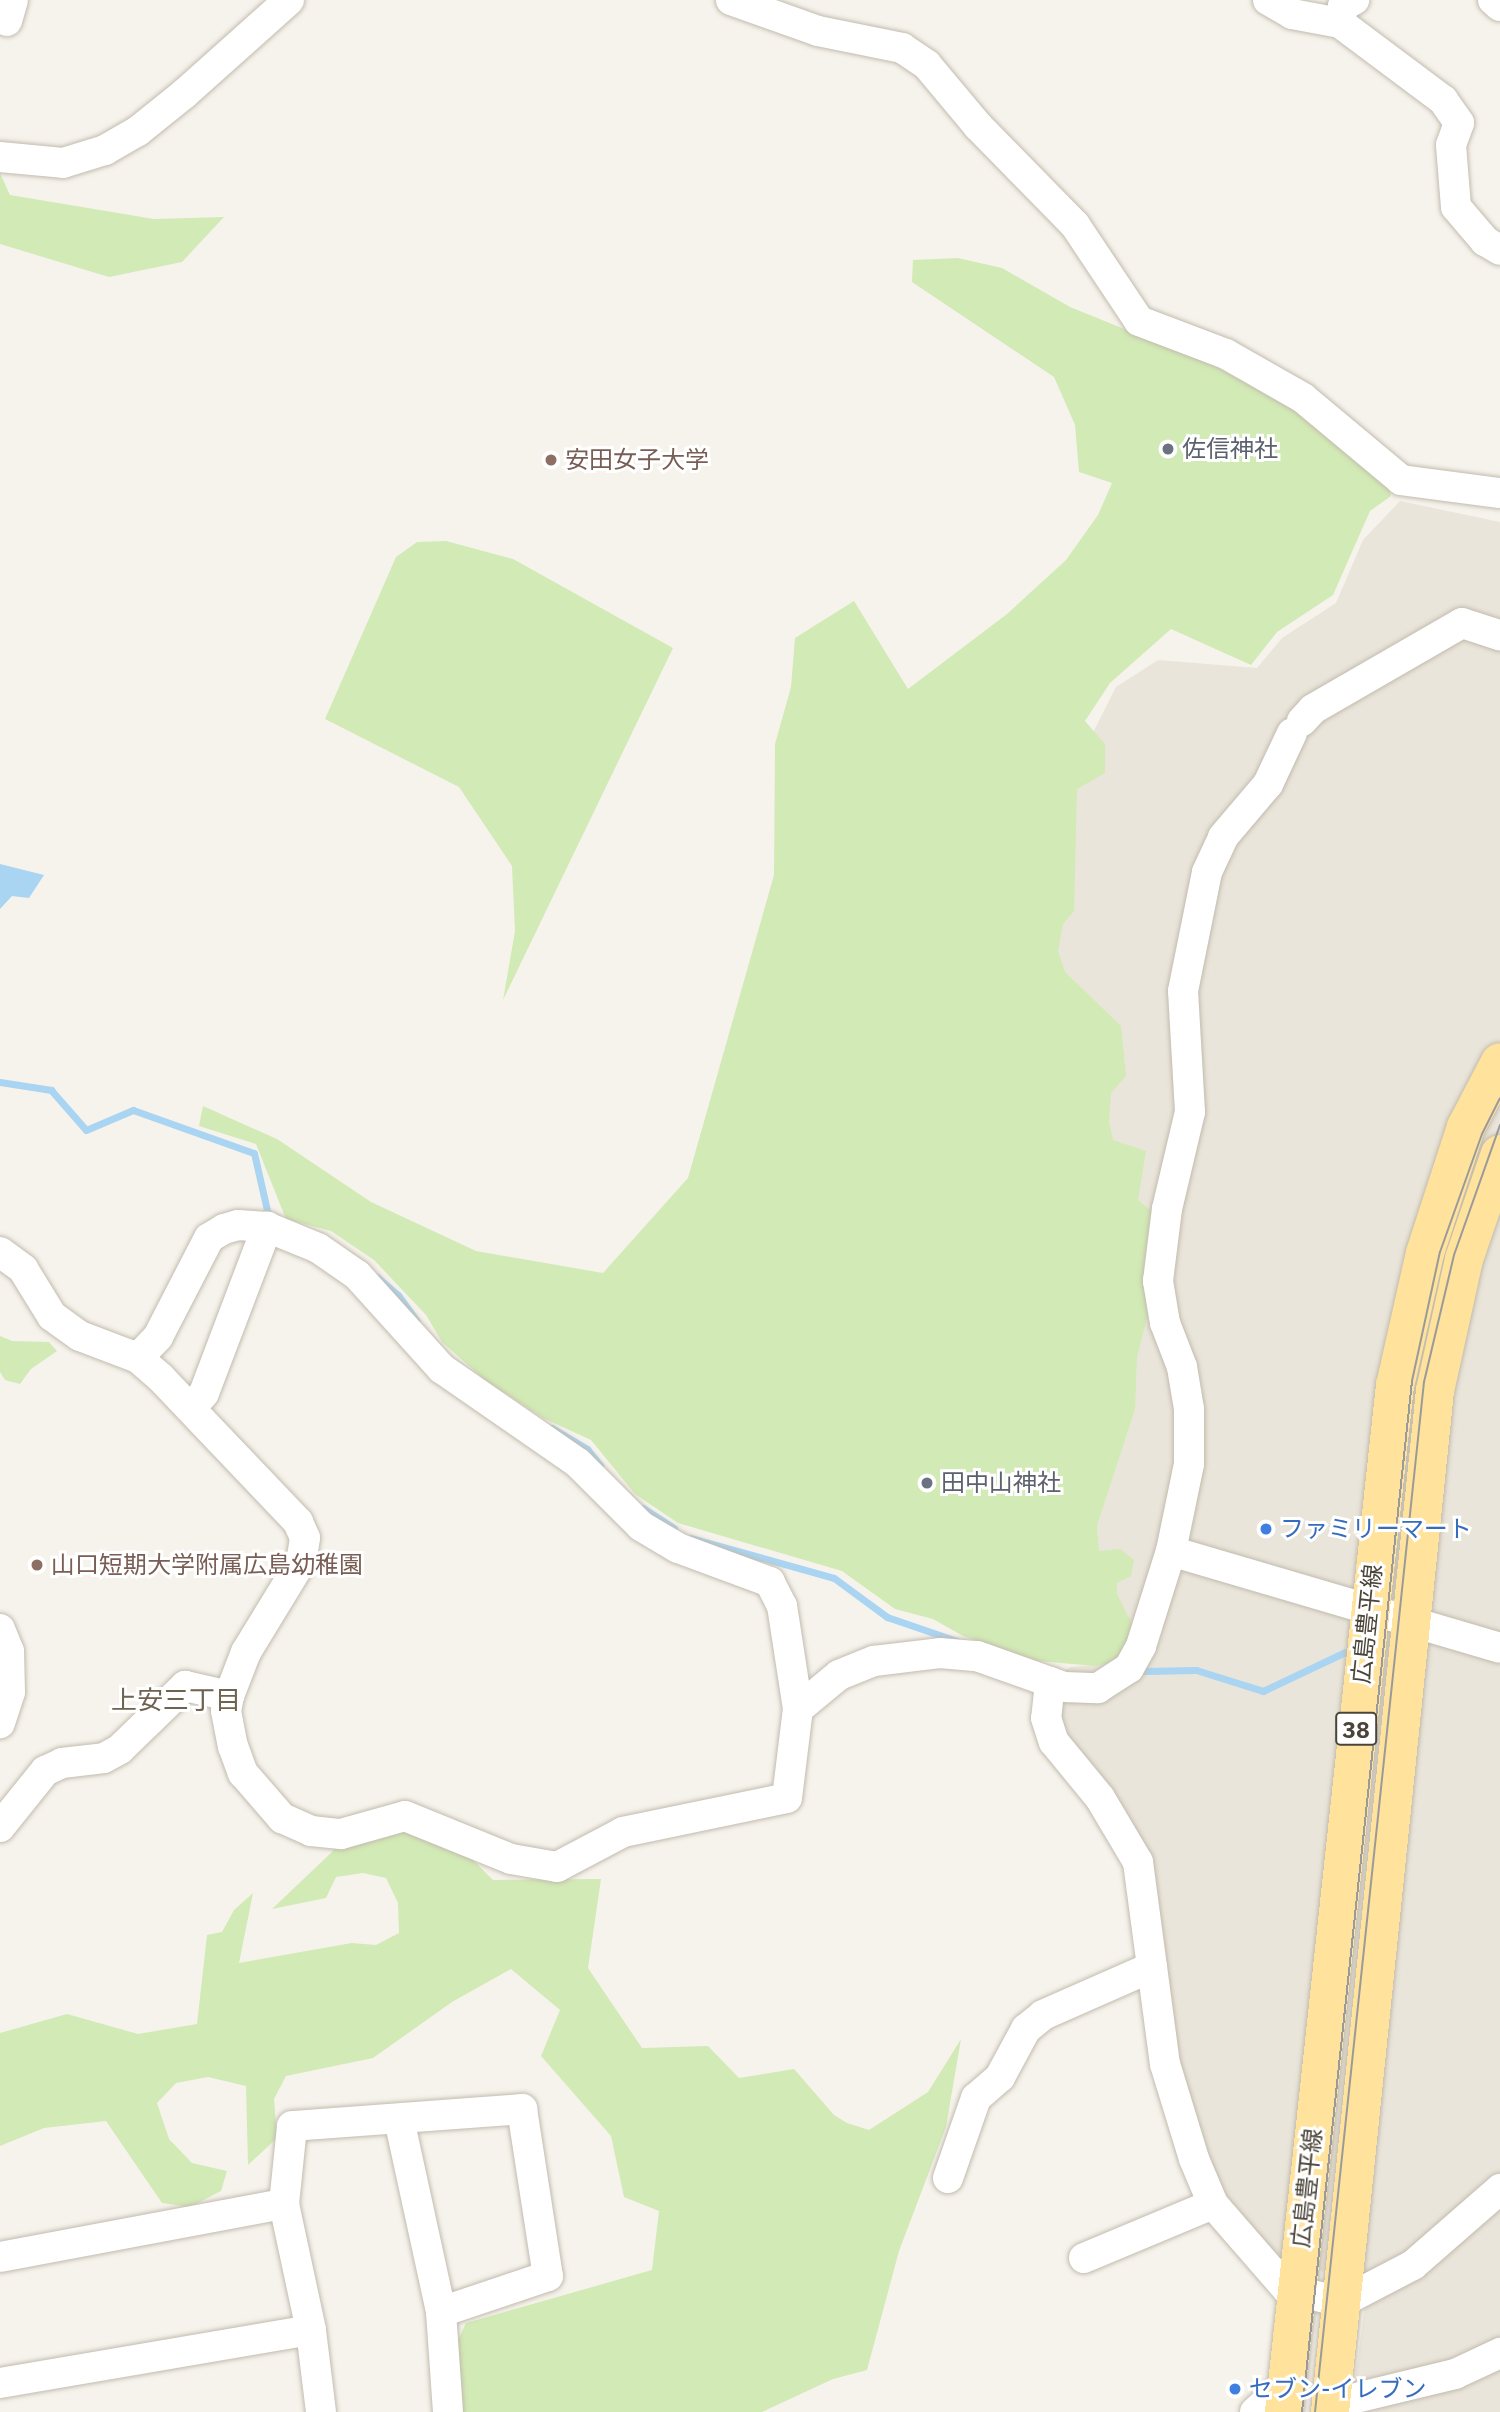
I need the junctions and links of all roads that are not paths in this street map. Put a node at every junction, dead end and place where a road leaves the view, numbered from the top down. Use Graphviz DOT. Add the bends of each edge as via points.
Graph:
graph roads {
  1 [pos="289,0"];
  2 [pos="1268,0"];
  3 [pos="1493,0"];
  4 [pos="749,4"];
  5 [pos="1500,6"];
  6 [pos="1347,12"];
  7 [pos="0,157"];
  8 [pos="1500,250"];
  9 [pos="1500,493"];
  10 [pos="1500,635"];
  11 [pos="1500,1062"];
  12 [pos="1500,1154"];
  13 [pos="267,1227"];
  14 [pos="0,1252"];
  15 [pos="138,1358"];
  16 [pos="192,1406"];
  17 [pos="1171,1551"];
  18 [pos="1369,1611"];
  19 [pos="1410,1623"];
  20 [pos="0,1629"];
  21 [pos="1498,1643"];
  22 [pos="1050,1682"];
  23 [pos="229,1696"];
  24 [pos="798,1709"];
  25 [pos="0,1723"];
  26 [pos="0,1827"];
  27 [pos="1152,1967"];
  28 [pos="399,2119"];
  29 [pos="948,2178"];
  30 [pos="1500,2189"];
  31 [pos="284,2204"];
  32 [pos="1213,2204"];
  33 [pos="0,2257"];
  34 [pos="1084,2258"];
  35 [pos="1296,2292"];
  36 [pos="1342,2302"];
  37 [pos="441,2312"];
  38 [pos="311,2330"];
  39 [pos="1500,2353"];
  40 [pos="0,2383"];
  41 [pos="1285,2398"];
  42 [pos="1330,2408"];
  43 [pos="321,2412"];
  44 [pos="449,2412"];
  45 [pos="1255,2412"];
  1 -- 7 [label="street" via="147,124 105,150 63,163"];
  2 -- 6 [label="street" via="1292,14"];
  3 -- 5 [label="street"];
  4 -- 9 [label="street" via="902,48 927,65 978,126 1074,225 1139,321 1226,355 1303,398 1401,480"];
  6 -- 8 [label="street" via="1443,100 1459,123 1451,145 1456,207 1485,241"];
  10 -- 17 [label="street" via="1462,623 1313,709 1297,727 1268,784 1223,837 1207,872 1183,991 1190,1112 1167,1209 1158,1281 1189,1409 1189,1464"];
  11 -- 18 [label="main road, 広島豊平線 / 38" via="1466,1126 1422,1267 1395,1386"];
  12 -- 19 [label="main road, 広島豊平線 / 38" via="1464,1259 1435,1391"];
  13 -- 15 [label="street" via="238,1225 209,1238 158,1337"];
  13 -- 16 [label="street" via="204,1393"];
  13 -- 24 [label="street" via="318,1248 357,1275 442,1369 578,1462 641,1527 678,1548 770,1582 782,1606"];
  14 -- 15 [label="street" via="23,1269 52,1316 80,1336"];
  15 -- 16 [label="street"];
  16 -- 23 [label="street" via="298,1522 305,1538 301,1562 246,1652"];
  17 -- 18 [label="street"];
  17 -- 22 [label="street" via="1141,1646 1129,1668 1098,1688"];
  18 -- 19 [label="street"];
  18 -- 35 [label="main road, 広島豊平線 / 38"];
  19 -- 21 [label="street"];
  19 -- 36 [label="main road, 広島豊平線 / 38"];
  20 -- 25 [label="street" via="9,1651 10,1692"];
  22 -- 24 [label="street" via="977,1656 901,1656 839,1675"];
  22 -- 27 [label="street" via="1046,1718 1054,1742 1100,1798 1138,1862"];
  23 -- 24 [label="street" via="231,1734 243,1773 282,1818 310,1831 341,1834 405,1816 511,1859 557,1867 623,1832 787,1798"];
  23 -- 26 [label="street" via="185,1686 120,1749 104,1758 62,1763 45,1771"];
  27 -- 29 [label="street" via="1044,2015 1026,2029 1000,2077 976,2098"];
  27 -- 32 [label="street" via="1177,2113"];
  28 -- 31 [label="street" via="292,2126"];
  28 -- 37 [label="street"];
  28 -- 37 [label="street" via="522,2109 548,2276"];
  30 -- 36 [label="street" via="1413,2265"];
  31 -- 33 [label="street"];
  31 -- 38 [label="street"];
  32 -- 34 [label="street"];
  32 -- 35 [label="street" via="1287,2289"];
  35 -- 36 [label="street"];
  35 -- 41 [label="main road, 広島豊平線 / 38"];
  36 -- 42 [label="main road, 広島豊平線 / 38"];
  37 -- 44 [label="street"];
  38 -- 40 [label="street"];
  38 -- 43 [label="street"];
  39 -- 42 [label="street" via="1455,2374"];
  41 -- 45 [label="street"];
}
